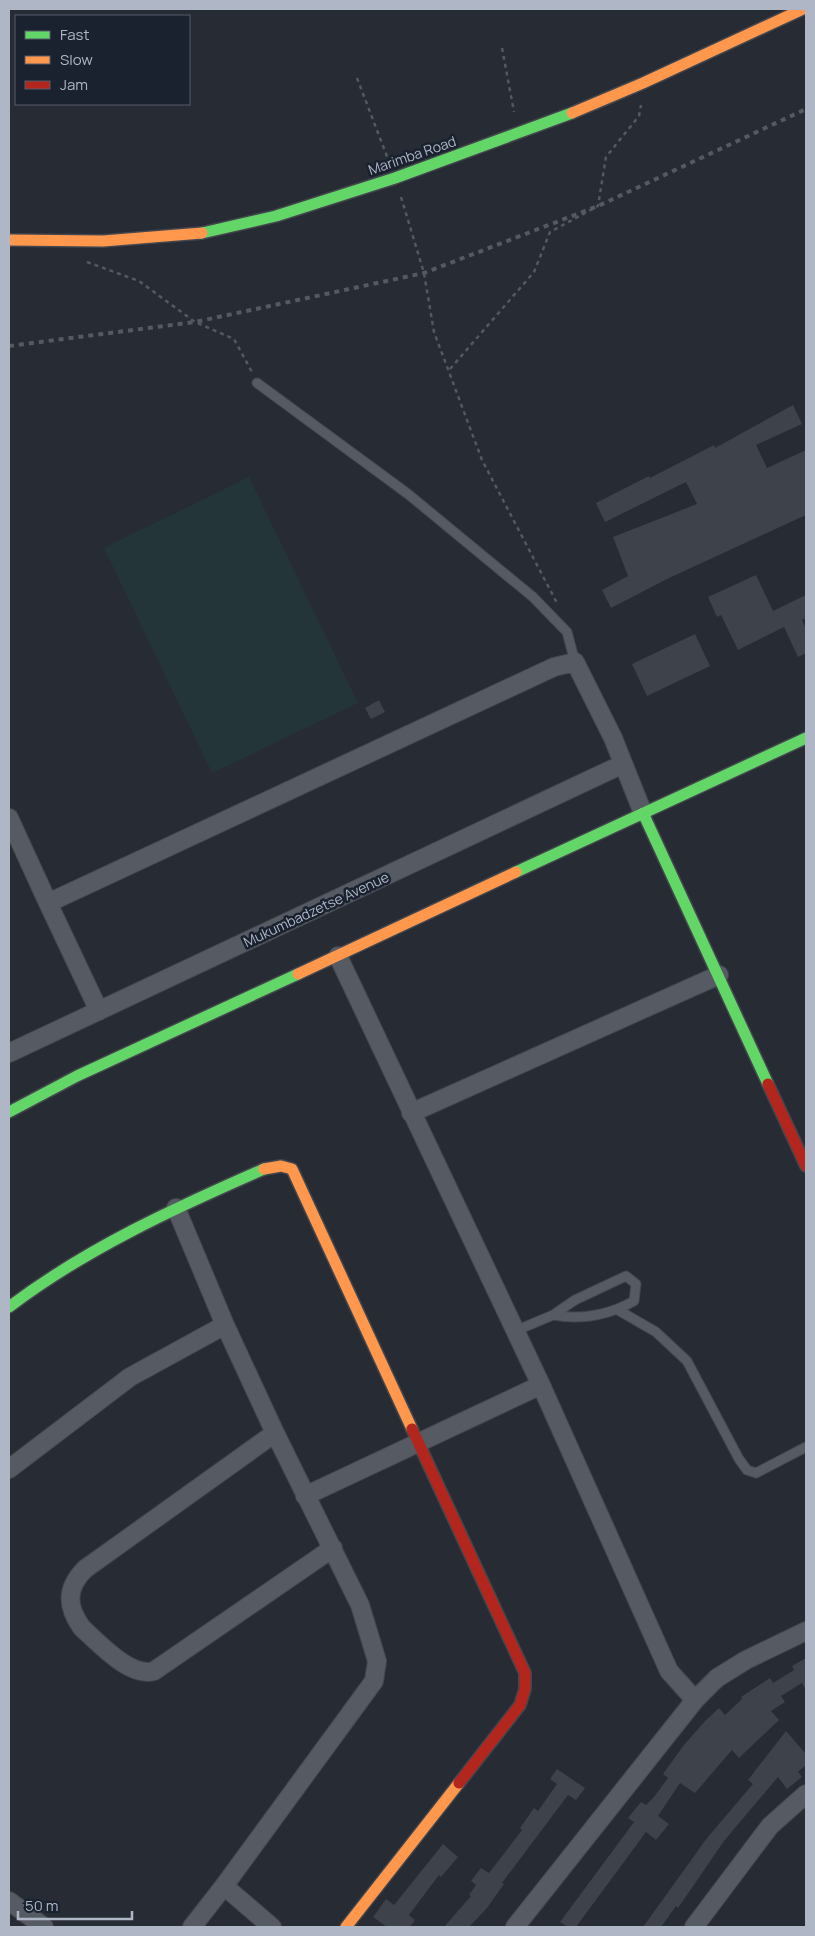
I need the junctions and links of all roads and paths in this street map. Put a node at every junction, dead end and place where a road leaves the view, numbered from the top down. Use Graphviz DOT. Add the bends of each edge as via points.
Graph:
graph roads {
  1 [pos="803,9"];
  2 [pos="502,48"];
  3 [pos="357,78"];
  4 [pos="643,83"];
  5 [pos="518,134"];
  6 [pos="395,178"];
  7 [pos="9,240"];
  8 [pos="84,260"];
  9 [pos="450,369"];
  10 [pos="257,383"];
  11 [pos="559,607"];
  12 [pos="575,662"];
  13 [pos="806,738"];
  14 [pos="623,764"];
  15 [pos="643,813"];
  16 [pos="9,818"];
  17 [pos="48,903"];
  18 [pos="338,956"];
  19 [pos="719,975"];
  20 [pos="99,1011"];
  21 [pos="9,1053"];
  22 [pos="9,1112"];
  23 [pos="411,1113"];
  24 [pos="806,1166"];
  25 [pos="176,1208"];
  26 [pos="9,1307"];
  27 [pos="618,1310"];
  28 [pos="553,1315"];
  29 [pos="226,1325"];
  30 [pos="515,1331"];
  31 [pos="542,1384"];
  32 [pos="275,1433"];
  33 [pos="419,1440"];
  34 [pos="806,1447"];
  35 [pos="9,1470"];
  36 [pos="304,1496"];
  37 [pos="333,1548"];
  38 [pos="806,1631"];
  39 [pos="695,1700"];
  40 [pos="806,1794"];
  41 [pos="224,1886"];
  42 [pos="9,1901"];
  43 [pos="517,1926"];
  44 [pos="44,1927"];
  45 [pos="192,1927"];
  46 [pos="272,1927"];
  47 [pos="346,1927"];
  48 [pos="694,1927"];
  1 -- 4 [label="street, Marimba Road"];
  2 -- 5 [label="path"];
  3 -- 6 [label="path"];
  4 -- 5 [label="street, Marimba Road"];
  4 -- 9 [label="path" via="639,116 606,157 598,206 550,232 534,272"];
  5 -- 6 [label="street, Marimba Road"];
  6 -- 7 [label="street, Marimba Road" via="276,216 191,234 103,241"];
  6 -- 9 [label="path" via="424,273 434,332"];
  8 -- 10 [label="path" via="139,281 195,322 234,339"];
  9 -- 11 [label="path" via="482,460"];
  10 -- 12 [label="lane" via="408,494 533,597 567,632"];
  12 -- 14 [label="street" via="614,738"];
  12 -- 17 [label="street" via="549,669 490,695"];
  13 -- 15 [label="street"];
  14 -- 15 [label="street"];
  14 -- 20 [label="street, Mukumbadzetse Avenue"];
  15 -- 18 [label="street"];
  15 -- 19 [label="street"];
  16 -- 17 [label="street"];
  17 -- 20 [label="street"];
  18 -- 22 [label="street" via="77,1076"];
  18 -- 23 [label="street"];
  19 -- 23 [label="street"];
  19 -- 24 [label="street"];
  20 -- 21 [label="street, Mukumbadzetse Avenue"];
  23 -- 30 [label="street"];
  25 -- 26 [label="street" via="84,1257"];
  25 -- 29 [label="street"];
  25 -- 33 [label="street" via="266,1168 285,1166 292,1169"];
  27 -- 28 [label="lane" via="573,1319"];
  27 -- 28 [label="lane" via="634,1301 636,1296 636,1284 626,1276 575,1300"];
  27 -- 34 [label="lane" via="656,1332 687,1361 747,1470 756,1473"];
  28 -- 30 [label="lane"];
  29 -- 32 [label="street"];
  29 -- 35 [label="street" via="130,1377"];
  30 -- 31 [label="street"];
  31 -- 33 [label="street"];
  31 -- 39 [label="street" via="669,1671"];
  32 -- 36 [label="street"];
  32 -- 37 [label="street" via="84,1569 70,1590 76,1620 115,1656 135,1670 148,1673"];
  33 -- 36 [label="street"];
  33 -- 47 [label="street" via="525,1672 525,1697"];
  36 -- 37 [label="street"];
  37 -- 41 [label="street" via="360,1605 374,1646 377,1660 374,1681"];
  38 -- 39 [label="street" via="717,1678"];
  39 -- 43 [label="street"];
  40 -- 48 [label="street" via="770,1826"];
  41 -- 45 [label="street"];
  41 -- 46 [label="street"];
  42 -- 44 [label="street"];
}
